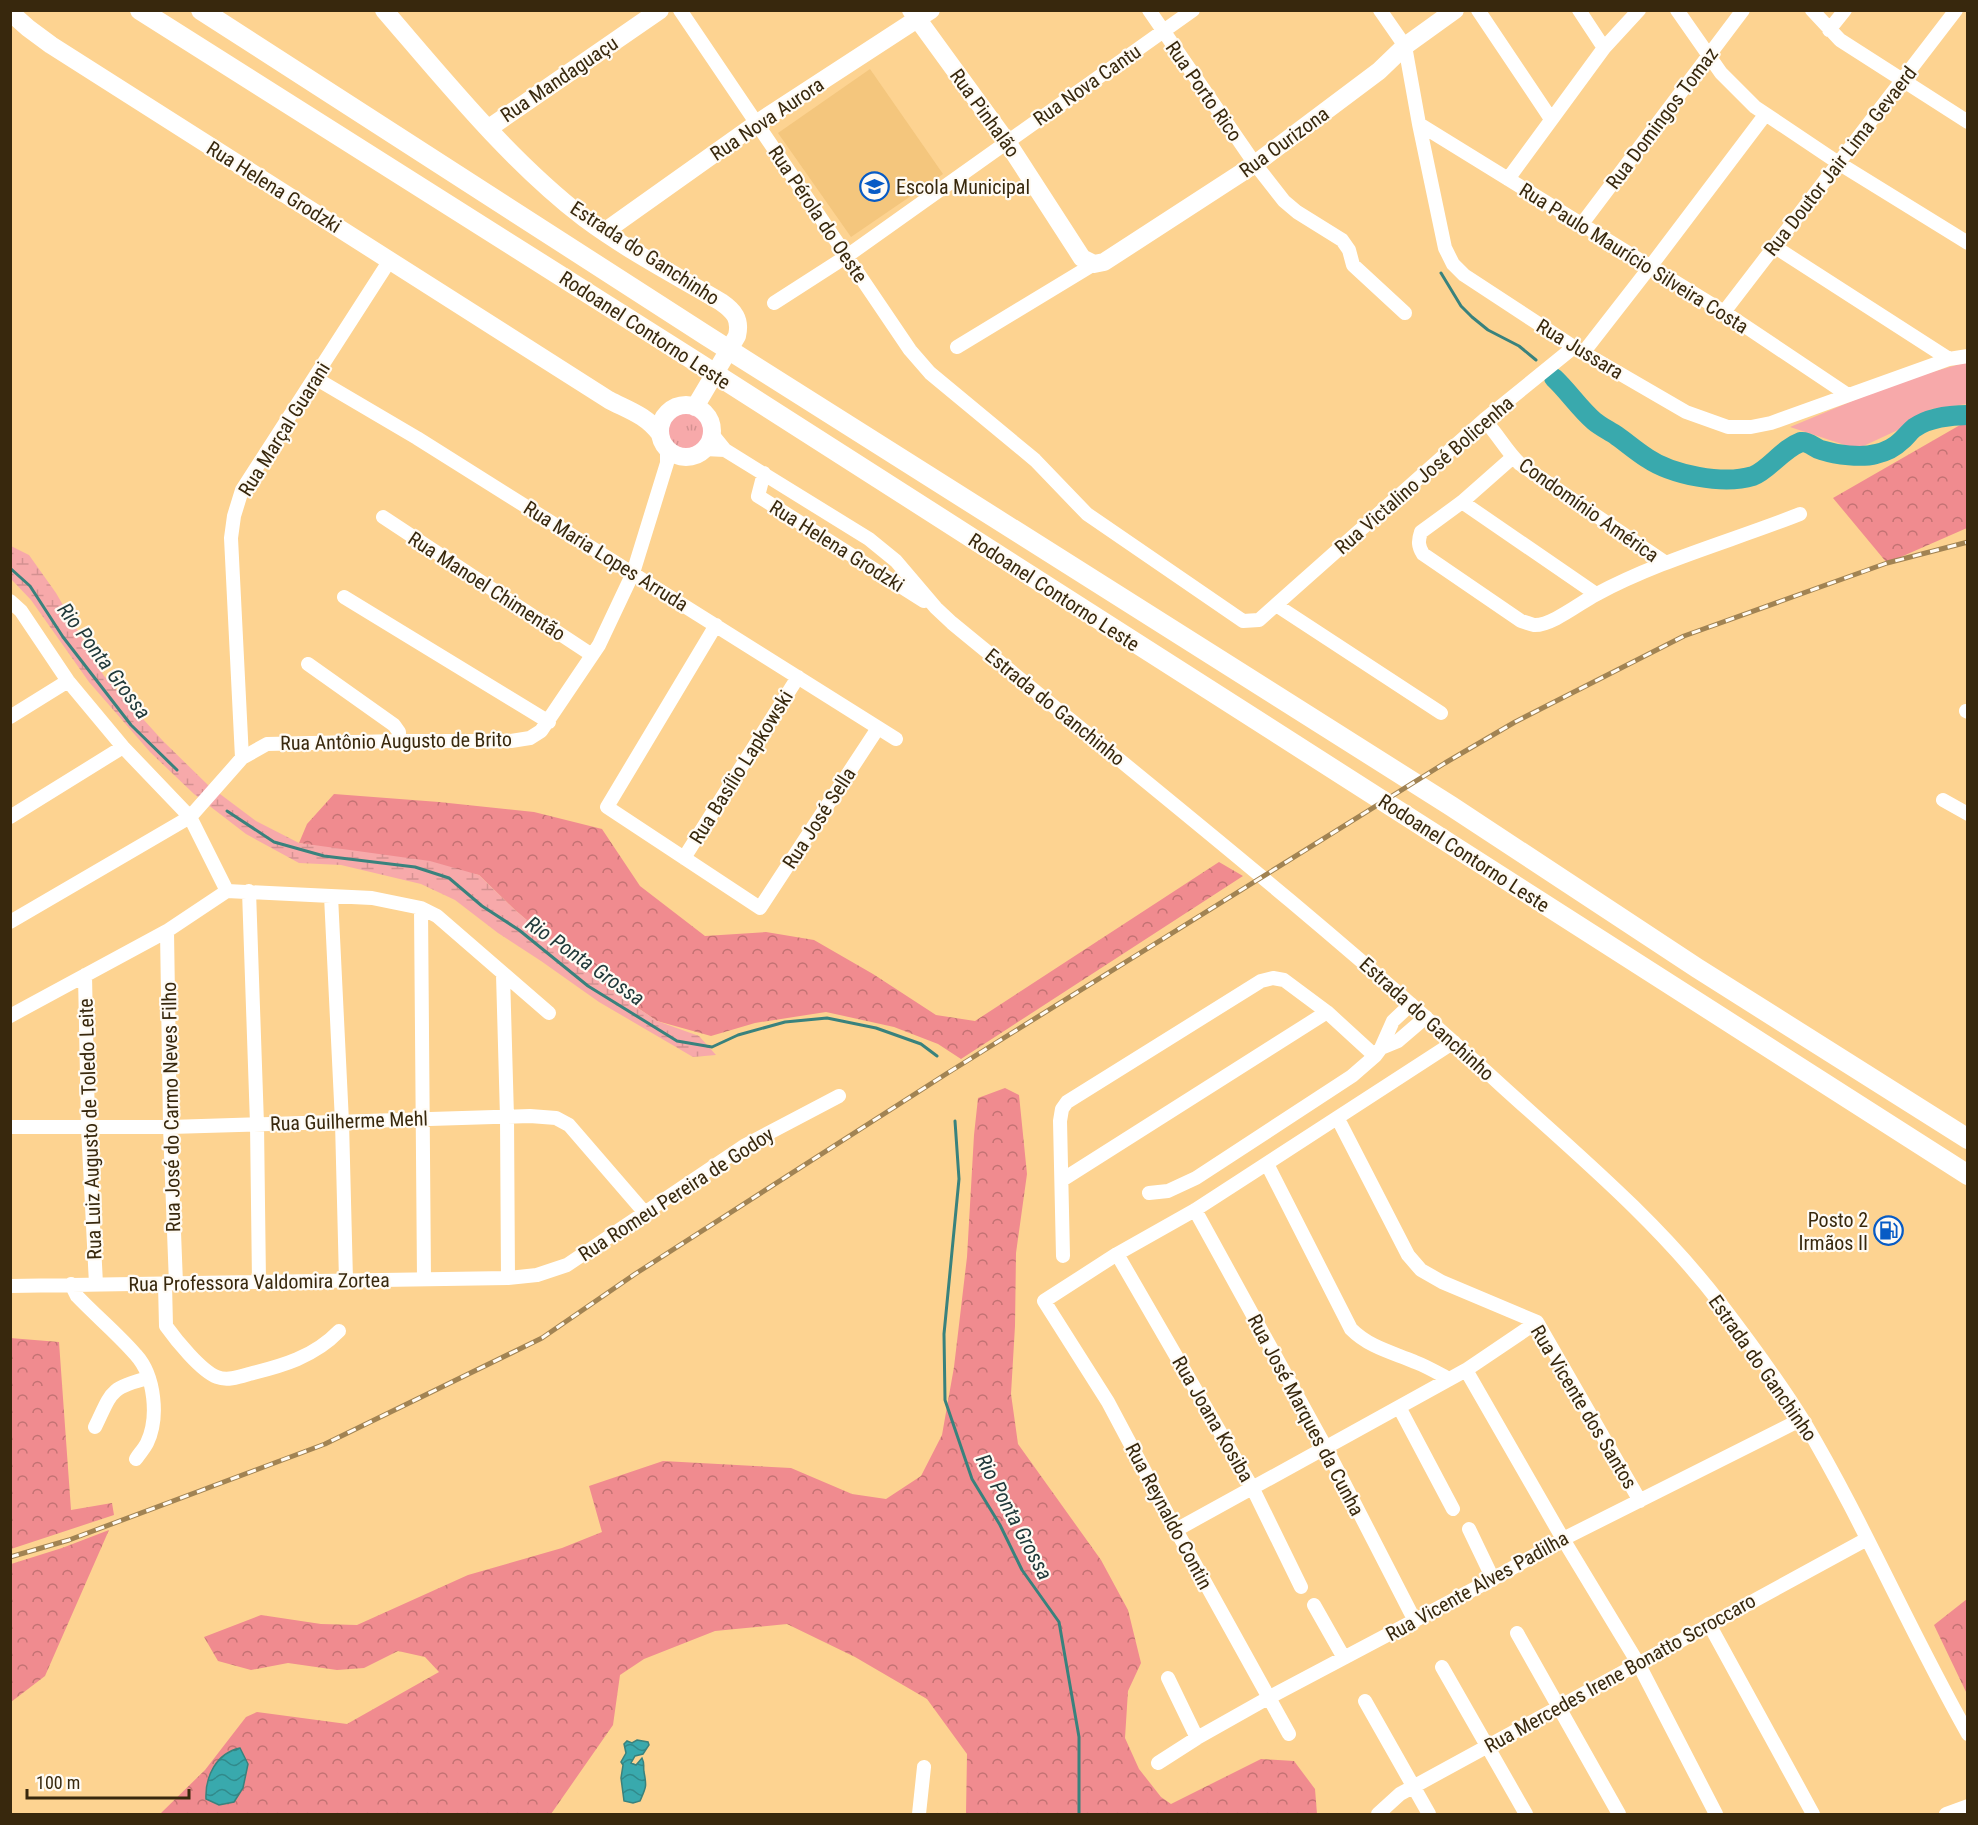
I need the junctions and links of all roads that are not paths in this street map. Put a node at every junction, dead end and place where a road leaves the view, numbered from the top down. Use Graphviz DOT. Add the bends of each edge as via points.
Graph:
graph roads {
  1 [pos="140,10"];
  2 [pos="201,10"];
  3 [pos="384,10"];
  4 [pos="660,10"];
  5 [pos="680,10"];
  6 [pos="1149,10"];
  7 [pos="1193,10"];
  8 [pos="1380,10"];
  9 [pos="1455,10"];
  10 [pos="1478,10"];
  11 [pos="1579,10"];
  12 [pos="1639,10"];
  13 [pos="1677,10"];
  14 [pos="1743,10"];
  15 [pos="1812,10"];
  16 [pos="1845,10"];
  17 [pos="1956,10"];
  18 [pos="10,12"];
  19 [pos="920,14"];
  20 [pos="1829,30"];
  21 [pos="1163,32"];
  22 [pos="1405,46"];
  23 [pos="1605,48"];
  24 [pos="1709,55"];
  25 [pos="1902,81"];
  26 [pos="1765,115"];
  27 [pos="1551,119"];
  28 [pos="1968,122"];
  29 [pos="756,124"];
  30 [pos="1419,124"];
  31 [pos="489,128"];
  32 [pos="1007,142"];
  33 [pos="1255,164"];
  34 [pos="1840,164"];
  35 [pos="1509,179"];
  36 [pos="1581,225"];
  37 [pos="604,232"];
  38 [pos="1968,243"];
  39 [pos="1775,247"];
  40 [pos="847,256"];
  41 [pos="390,260"];
  42 [pos="1099,263"];
  43 [pos="1650,267"];
  44 [pos="774,303"];
  45 [pos="1724,312"];
  46 [pos="1405,313"];
  47 [pos="957,348"];
  48 [pos="1578,350"];
  49 [pos="1968,356"];
  50 [pos="542,357"];
  51 [pos="1949,359"];
  52 [pos="315,378"];
  53 [pos="1848,394"];
  54 [pos="694,407"];
  55 [pos="668,412"];
  56 [pos="1485,420"];
  57 [pos="708,441"];
  58 [pos="667,450"];
  59 [pos="1513,457"];
  60 [pos="764,473"];
  61 [pos="1462,502"];
  62 [pos="1800,514"];
  63 [pos="382,517"];
  64 [pos="1666,563"];
  65 [pos="633,573"];
  66 [pos="1596,594"];
  67 [pos="344,597"];
  68 [pos="10,601"];
  69 [pos="1276,605"];
  70 [pos="936,608"];
  71 [pos="16,614"];
  72 [pos="716,625"];
  73 [pos="592,655"];
  74 [pos="308,664"];
  75 [pos="798,677"];
  76 [pos="68,681"];
  77 [pos="1441,713"];
  78 [pos="10,717"];
  79 [pos="549,722"];
  80 [pos="878,728"];
  81 [pos="896,739"];
  82 [pos="399,741"];
  83 [pos="123,747"];
  84 [pos="242,758"];
  85 [pos="1943,800"];
  86 [pos="1968,814"];
  87 [pos="10,817"];
  88 [pos="190,817"];
  89 [pos="684,858"];
  90 [pos="227,891"];
  91 [pos="249,891"];
  92 [pos="331,896"];
  93 [pos="421,908"];
  94 [pos="10,922"];
  95 [pos="167,931"];
  96 [pos="503,974"];
  97 [pos="85,975"];
  98 [pos="1411,1004"];
  99 [pos="1327,1012"];
  100 [pos="549,1013"];
  101 [pos="10,1016"];
  102 [pos="1426,1017"];
  103 [pos="1387,1030"];
  104 [pos="1398,1041"];
  105 [pos="1454,1042"];
  106 [pos="1378,1052"];
  107 [pos="840,1096"];
  108 [pos="507,1117"];
  109 [pos="422,1119"];
  110 [pos="1338,1119"];
  111 [pos="342,1122"];
  112 [pos="257,1124"];
  113 [pos="10,1127"];
  114 [pos="88,1127"];
  115 [pos="170,1127"];
  116 [pos="1968,1139"];
  117 [pos="1267,1164"];
  118 [pos="1968,1175"];
  119 [pos="1062,1180"];
  120 [pos="1149,1193"];
  121 [pos="1195,1210"];
  122 [pos="645,1213"];
  123 [pos="1117,1254"];
  124 [pos="1063,1256"];
  125 [pos="508,1278"];
  126 [pos="424,1279"];
  127 [pos="346,1280"];
  128 [pos="259,1282"];
  129 [pos="71,1284"];
  130 [pos="96,1284"];
  131 [pos="171,1284"];
  132 [pos="10,1286"];
  133 [pos="1537,1322"];
  134 [pos="339,1332"];
  135 [pos="1466,1370"];
  136 [pos="148,1378"];
  137 [pos="1449,1379"];
  138 [pos="1399,1407"];
  139 [pos="1802,1419"];
  140 [pos="95,1427"];
  141 [pos="1326,1448"];
  142 [pos="136,1459"];
  143 [pos="1253,1489"];
  144 [pos="1640,1501"];
  145 [pos="1453,1509"];
  146 [pos="1469,1529"];
  147 [pos="1176,1530"];
  148 [pos="1563,1539"];
  149 [pos="1867,1539"];
  150 [pos="1493,1579"];
  151 [pos="1301,1587"];
  152 [pos="1314,1605"];
  153 [pos="1415,1621"];
  154 [pos="1709,1624"];
  155 [pos="1517,1633"];
  156 [pos="1344,1658"];
  157 [pos="1638,1663"];
  158 [pos="1443,1667"];
  159 [pos="1168,1678"];
  160 [pos="1268,1698"];
  161 [pos="1365,1701"];
  162 [pos="1559,1707"];
  163 [pos="1289,1734"];
  164 [pos="1968,1734"];
  165 [pos="1197,1738"];
  166 [pos="1488,1746"];
  167 [pos="1158,1763"];
  168 [pos="924,1767"];
  169 [pos="1413,1787"];
  170 [pos="1968,1806"];
  171 [pos="919,1815"];
  172 [pos="1378,1815"];
  173 [pos="1429,1815"];
  174 [pos="1526,1815"];
  175 [pos="1619,1815"];
  176 [pos="1716,1815"];
  177 [pos="1813,1815"];
  178 [pos="1947,1815"];
  1 -- 118 [label="highway, Rodoanel Contorno Leste"];
  2 -- 116 [label="highway, Rodoanel Contorno Leste"];
  3 -- 31 [label="main road, Estrada do Ganchinho"];
  4 -- 31 [label="main road, Rua Mandaguaçu"];
  5 -- 29 [label="street, Rua Pérola do Oeste"];
  6 -- 21 [label="street, Rua Porto Rico"];
  7 -- 21 [label="street, Rua Nova Cantu"];
  8 -- 22 [label="street, Rua Jussara"];
  9 -- 22 [label="main road, Rua Ourizona"];
  10 -- 27 [label="street"];
  11 -- 23 [label="street"];
  12 -- 23 [label="street"];
  13 -- 24 [label="street"];
  14 -- 24 [label="street, Rua Domingos Tomaz"];
  15 -- 20 [label="street"];
  16 -- 20 [label="street"];
  17 -- 25 [label="street, Rua Doutor Jair Lima Gevaerd"];
  18 -- 41 [label="main road, Rua Helena Grodzki" via="51,45"];
  19 -- 29 [label="main road, Rua Nova Aurora"];
  19 -- 32 [label="main road, Rua Pinhalão"];
  20 -- 25 [label="street"];
  21 -- 32 [label="street, Rua Nova Cantu"];
  21 -- 33 [label="street, Rua Porto Rico"];
  22 -- 30 [label="street, Rua Jussara"];
  22 -- 33 [label="main road, Rua Ourizona" via="1379,71"];
  23 -- 27 [label="street"];
  24 -- 26 [label="street" via="1721,73"];
  24 -- 36 [label="street, Rua Domingos Tomaz"];
  25 -- 28 [label="street"];
  25 -- 34 [label="street, Rua Doutor Jair Lima Gevaerd"];
  26 -- 34 [label="street"];
  26 -- 43 [label="street, Rua Victalino José Bolicenha"];
  27 -- 35 [label="street"];
  29 -- 37 [label="main road, Rua Nova Aurora"];
  29 -- 40 [label="street, Rua Pérola do Oeste"];
  30 -- 35 [label="street, Rua Paulo Maurício Silveira Costa"];
  30 -- 48 [label="street, Rua Jussara" via="1445,248 1453,264"];
  31 -- 37 [label="main road, Estrada do Ganchinho" via="556,195"];
  32 -- 40 [label="street, Rua Nova Cantu"];
  32 -- 42 [label="main road, Rua Pinhalão" via="1082,258"];
  33 -- 42 [label="main road, Rua Ourizona"];
  33 -- 46 [label="street, Rua Porto Rico" via="1284,201 1342,240 1353,265"];
  34 -- 38 [label="street"];
  34 -- 39 [label="street, Rua Doutor Jair Lima Gevaerd"];
  35 -- 36 [label="street, Rua Paulo Maurício Silveira Costa"];
  36 -- 43 [label="street, Rua Paulo Maurício Silveira Costa"];
  37 -- 54 [label="main road, Estrada do Ganchinho" via="735,314 737,336"];
  39 -- 45 [label="street, Rua Doutor Jair Lima Gevaerd"];
  39 -- 51 [label="street"];
  40 -- 44 [label="street, Rua Nova Cantu"];
  40 -- 69 [label="street, Rua Pérola do Oeste" via="910,350 930,373 1035,460 1087,514 1243,621 1259,620"];
  41 -- 50 [label="main road, Rua Helena Grodzki"];
  41 -- 52 [label="street, Rua Marçal Guarani"];
  42 -- 47 [label="street"];
  43 -- 45 [label="street, Rua Paulo Maurício Silveira Costa"];
  43 -- 48 [label="street, Rua Victalino José Bolicenha"];
  45 -- 53 [label="street, Rua Paulo Maurício Silveira Costa"];
  48 -- 53 [label="street, Rua Jussara" via="1686,412 1728,427 1770,423"];
  48 -- 56 [label="street, Rua Victalino José Bolicenha"];
  49 -- 51 [label="street, Rua Jussara"];
  50 -- 55 [label="main road, Rua Helena Grodzki" via="644,406"];
  50 -- 58 [label="main road, Rua Helena Grodzki" via="648,420"];
  51 -- 53 [label="street, Rua Jussara"];
  52 -- 65 [label="street, Rua Maria Lopes Arruda"];
  52 -- 84 [label="street, Rua Marçal Guarani" via="242,490 234,516 231,538"];
  54 -- 55 [label="main road" via="681,406"];
  54 -- 57 [label="main road" via="709,419"];
  55 -- 58 [label="main road" via="663,419"];
  56 -- 59 [label="street, Condomínio América"];
  56 -- 69 [label="street, Rua Victalino José Bolicenha"];
  57 -- 58 [label="main road" via="691,457"];
  57 -- 60 [label="street, Estrada do Ganchinho"];
  58 -- 65 [label="street, Rua Antônio Augusto de Brito"];
  59 -- 61 [label="street, Condomínio América"];
  59 -- 64 [label="street, Condomínio América"];
  60 -- 70 [label="street, Estrada do Ganchinho" via="869,538 896,561"];
  60 -- 70 [label="street, Rua Helena Grodzki" via="758,496"];
  61 -- 66 [label="street"];
  61 -- 66 [label="street, Condomínio América" via="1421,532 1419,548 1433,561 1521,621 1535,625 1547,623"];
  62 -- 64 [label="street, Condomínio América"];
  63 -- 73 [label="street, Rua Manoel Chimentão"];
  64 -- 66 [label="street, Condomínio América"];
  65 -- 72 [label="street, Rua Maria Lopes Arruda"];
  65 -- 73 [label="street, Rua Antônio Augusto de Brito"];
  67 -- 79 [label="street"];
  68 -- 71 [label="street"];
  69 -- 77 [label="street"];
  70 -- 98 [label="street, Estrada do Ganchinho"];
  71 -- 76 [label="street"];
  72 -- 75 [label="street, Rua Maria Lopes Arruda"];
  72 -- 89 [label="street" via="608,807"];
  73 -- 79 [label="street, Rua Antônio Augusto de Brito"];
  74 -- 82 [label="street" via="394,725"];
  75 -- 80 [label="street, Rua Maria Lopes Arruda"];
  75 -- 89 [label="street, Rua Basílio Lapkowski"];
  76 -- 78 [label="street"];
  76 -- 83 [label="street"];
  79 -- 82 [label="street, Rua Antônio Augusto de Brito" via="530,738 511,741"];
  80 -- 81 [label="street, Rua Maria Lopes Arruda"];
  80 -- 89 [label="street, Rua José Sella" via="760,908"];
  82 -- 84 [label="street, Rua Antônio Augusto de Brito" via="267,744"];
  83 -- 87 [label="street"];
  83 -- 88 [label="street"];
  84 -- 88 [label="street, Rua Antônio Augusto de Brito"];
  85 -- 86 [label="street"];
  88 -- 90 [label="street"];
  88 -- 94 [label="street, Rua Antônio Augusto de Brito"];
  90 -- 91 [label="street"];
  90 -- 95 [label="street"];
  91 -- 92 [label="street"];
  91 -- 112 [label="street"];
  92 -- 93 [label="street" via="372,898"];
  92 -- 111 [label="street"];
  93 -- 96 [label="street" via="437,916"];
  93 -- 109 [label="street"];
  95 -- 97 [label="street"];
  95 -- 115 [label="street, Rua José do Carmo Neves Filho"];
  96 -- 100 [label="street"];
  96 -- 108 [label="street"];
  97 -- 101 [label="street"];
  97 -- 114 [label="street, Rua Luiz Augusto de Toledo Leite"];
  98 -- 102 [label="street, Estrada do Ganchinho"];
  98 -- 103 [label="street"];
  99 -- 106 [label="street"];
  99 -- 119 [label="street"];
  99 -- 119 [label="street" via="1284,980 1261,981 1067,1102 1060,1121"];
  102 -- 104 [label="street"];
  102 -- 105 [label="street, Estrada do Ganchinho"];
  103 -- 104 [label="street" via="1397,1035"];
  103 -- 106 [label="street"];
  104 -- 106 [label="street"];
  105 -- 110 [label="street"];
  105 -- 139 [label="street, Estrada do Ganchinho" via="1675,1250 1718,1300"];
  106 -- 120 [label="street" via="1352,1076 1196,1178 1168,1191"];
  107 -- 122 [label="street, Rua Romeu Pereira de Godoy" via="744,1146"];
  108 -- 109 [label="street, Rua Guilherme Mehl"];
  108 -- 122 [label="street, Rua Guilherme Mehl" via="562,1120"];
  108 -- 125 [label="street"];
  109 -- 111 [label="street, Rua Guilherme Mehl"];
  109 -- 126 [label="street"];
  110 -- 117 [label="street"];
  110 -- 133 [label="street, Rua Vicente dos Santos" via="1408,1255 1421,1270"];
  111 -- 112 [label="street, Rua Guilherme Mehl"];
  111 -- 127 [label="street"];
  112 -- 115 [label="street, Rua Guilherme Mehl"];
  112 -- 128 [label="street"];
  113 -- 114 [label="street, Rua Guilherme Mehl"];
  114 -- 115 [label="street, Rua Guilherme Mehl"];
  114 -- 130 [label="street, Rua Luiz Augusto de Toledo Leite"];
  115 -- 131 [label="street, Rua José do Carmo Neves Filho"];
  117 -- 121 [label="street"];
  117 -- 137 [label="street" via="1351,1329 1374,1347 1417,1362"];
  119 -- 124 [label="street"];
  121 -- 123 [label="street"];
  121 -- 141 [label="street, Rua José Marques da Cunha"];
  122 -- 125 [label="street, Rua Romeu Pereira de Godoy" via="567,1265 537,1275"];
  123 -- 143 [label="street, Rua Joana Kosiba"];
  123 -- 147 [label="street, Rua Reynaldo Contin" via="1044,1300 1108,1402"];
  125 -- 126 [label="street, Rua Professora Valdomira Zortea"];
  126 -- 127 [label="street, Rua Professora Valdomira Zortea"];
  127 -- 128 [label="street, Rua Professora Valdomira Zortea"];
  128 -- 131 [label="street, Rua Professora Valdomira Zortea"];
  129 -- 130 [label="street, Rua Professora Valdomira Zortea"];
  129 -- 132 [label="street, Rua Professora Valdomira Zortea"];
  129 -- 136 [label="street" via="77,1296 138,1356"];
  130 -- 131 [label="street, Rua Professora Valdomira Zortea"];
  131 -- 134 [label="street, Rua José do Carmo Neves Filho" via="166,1326 208,1372 219,1378 286,1365"];
  133 -- 135 [label="street"];
  133 -- 144 [label="street, Rua Vicente dos Santos"];
  135 -- 137 [label="street"];
  135 -- 148 [label="street"];
  136 -- 140 [label="street" via="123,1385 111,1395"];
  136 -- 142 [label="street" via="154,1401 151,1425 147,1443"];
  137 -- 138 [label="street"];
  138 -- 141 [label="street"];
  138 -- 145 [label="street"];
  139 -- 144 [label="street, Rua Vicente Alves Padilha"];
  139 -- 149 [label="street, Estrada do Ganchinho"];
  141 -- 143 [label="street"];
  141 -- 153 [label="street, Rua José Marques da Cunha"];
  143 -- 147 [label="street"];
  143 -- 151 [label="street, Rua Joana Kosiba"];
  144 -- 148 [label="street, Rua Vicente Alves Padilha"];
  146 -- 150 [label="street"];
  147 -- 160 [label="street, Rua Reynaldo Contin"];
  148 -- 150 [label="street, Rua Vicente Alves Padilha"];
  148 -- 157 [label="street"];
  149 -- 154 [label="street, Rua Mercedes Irene Bonatto Scroccaro"];
  149 -- 164 [label="street, Estrada do Ganchinho"];
  150 -- 153 [label="street, Rua Vicente Alves Padilha"];
  152 -- 156 [label="street"];
  153 -- 156 [label="street, Rua Vicente Alves Padilha"];
  154 -- 157 [label="street, Rua Mercedes Irene Bonatto Scroccaro"];
  154 -- 177 [label="street"];
  155 -- 162 [label="street"];
  156 -- 160 [label="street, Rua Vicente Alves Padilha"];
  157 -- 162 [label="street, Rua Mercedes Irene Bonatto Scroccaro"];
  157 -- 176 [label="street"];
  158 -- 166 [label="street"];
  159 -- 165 [label="street"];
  160 -- 163 [label="street, Rua Reynaldo Contin"];
  160 -- 165 [label="street, Rua Vicente Alves Padilha"];
  161 -- 169 [label="street"];
  162 -- 166 [label="street, Rua Mercedes Irene Bonatto Scroccaro"];
  162 -- 175 [label="street"];
  165 -- 167 [label="street, Rua Vicente Alves Padilha"];
  166 -- 169 [label="street, Rua Mercedes Irene Bonatto Scroccaro"];
  166 -- 174 [label="street"];
  168 -- 171 [label="street"];
  169 -- 172 [label="street, Rua Mercedes Irene Bonatto Scroccaro"];
  169 -- 173 [label="street"];
  170 -- 178 [label="street"];
}
